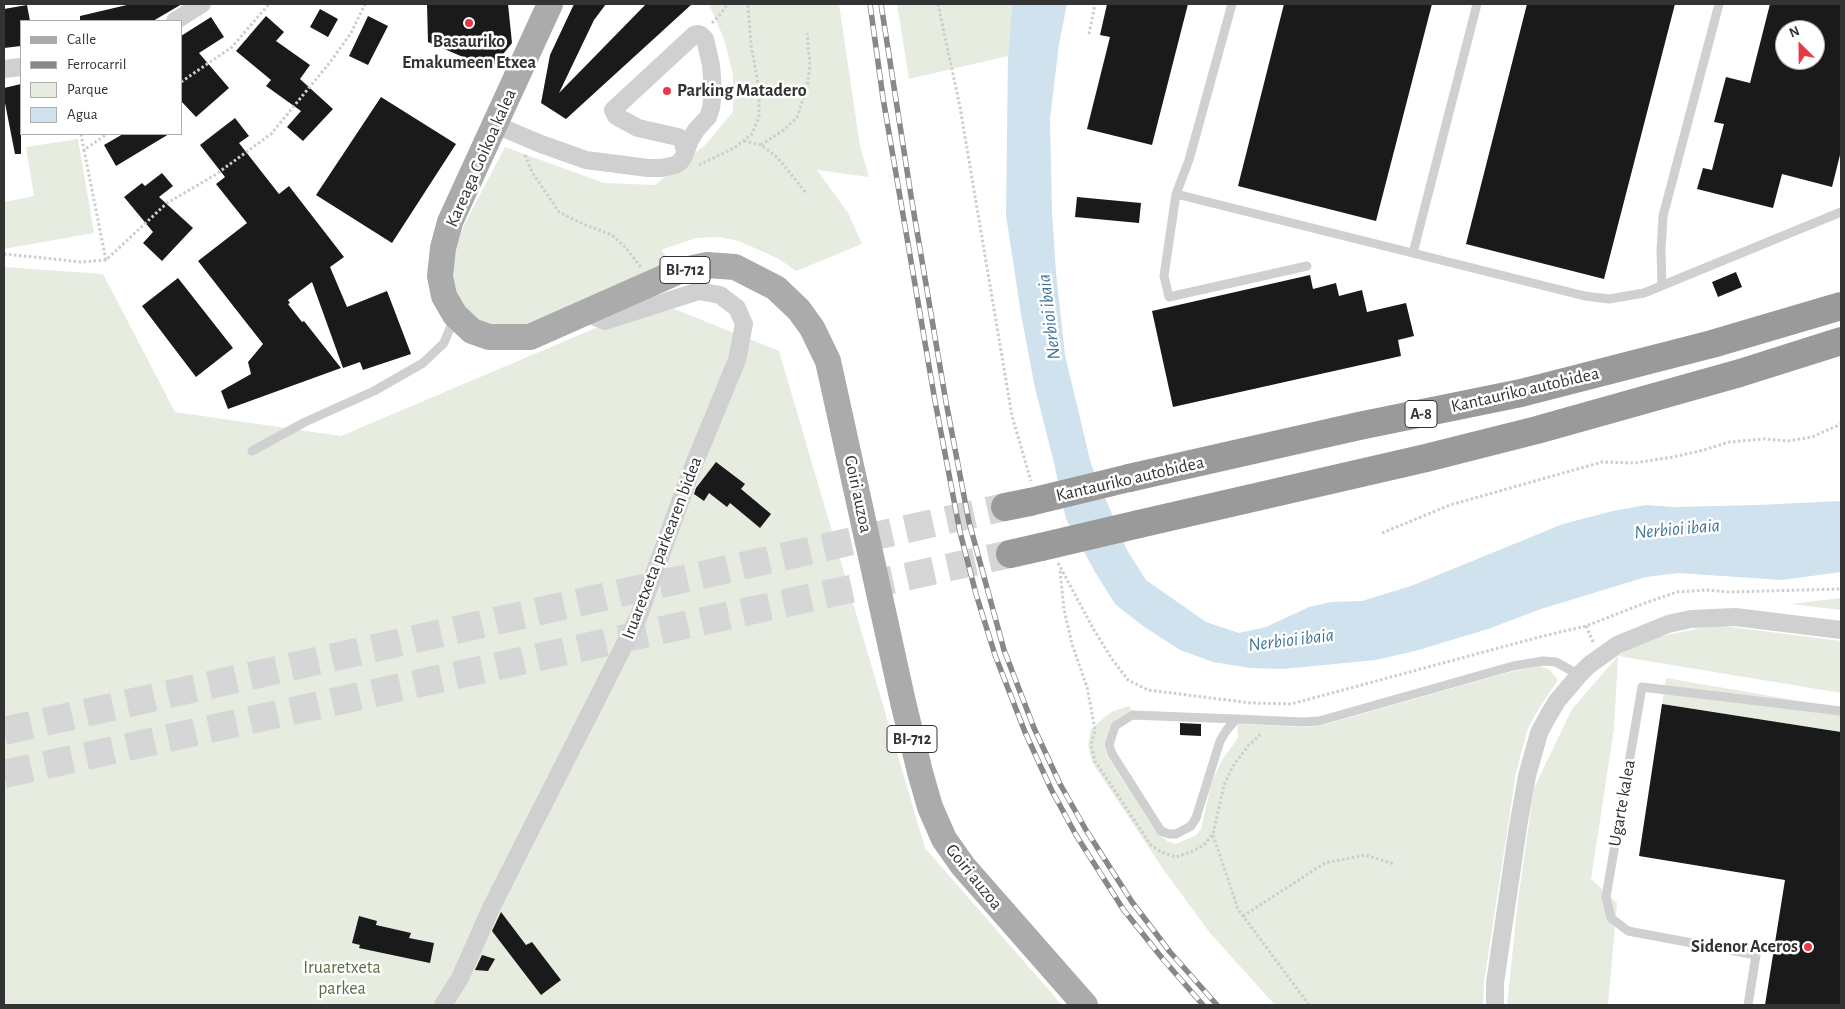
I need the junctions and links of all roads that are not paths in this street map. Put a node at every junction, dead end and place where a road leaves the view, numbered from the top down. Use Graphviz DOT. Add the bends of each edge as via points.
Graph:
graph roads {
  1 [pos="200,4"];
  2 [pos="550,4"];
  3 [pos="1232,4"];
  4 [pos="1478,4"];
  5 [pos="1719,4"];
  6 [pos="177,20"];
  7 [pos="20,67"];
  8 [pos="4,69"];
  9 [pos="496,125"];
  10 [pos="685,151"];
  11 [pos="1176,194"];
  12 [pos="1841,212"];
  13 [pos="1413,253"];
  14 [pos="1306,266"];
  15 [pos="1662,286"];
  16 [pos="1841,306"];
  17 [pos="592,309"];
  18 [pos="455,315"];
  19 [pos="1841,341"];
  20 [pos="252,450"];
  21 [pos="1018,505"];
  22 [pos="1010,554"];
  23 [pos="1841,630"];
  24 [pos="1579,675"];
  25 [pos="1841,711"];
  26 [pos="1236,719"];
  27 [pos="443,1005"];
  28 [pos="1085,1005"];
  29 [pos="1495,1005"];
  30 [pos="1748,1005"];
  1 -- 6 [label="street"];
  2 -- 9 [label="main road, Kareaga Goikoa kalea / BI-712"];
  3 -- 11 [label="lane" via="1189,160"];
  4 -- 13 [label="lane"];
  5 -- 15 [label="lane" via="1663,216"];
  7 -- 8 [label="street"];
  9 -- 10 [label="street" via="586,160 620,165 669,167 680,162"];
  9 -- 18 [label="main road, Kareaga Goikoa kalea / BI-712" via="450,222 443,248 440,276 444,296"];
  10 -- 10 [label="street" via="696,130 708,117 713,92 705,39 698,34 613,110 616,116 638,128 678,137"];
  11 -- 13 [label="lane"];
  11 -- 14 [label="lane" via="1164,276 1169,296"];
  12 -- 15 [label="lane"];
  13 -- 15 [label="lane" via="1585,296 1609,299 1632,296"];
  16 -- 21 [label="highway, Kantauriko autobidea / A-8, bridge" via="1712,344 1521,393 1359,426"];
  17 -- 18 [label="main road, Goiri auzoa / BI-712" via="530,337 488,337 472,331"];
  17 -- 27 [label="street, Iruaretxeta parkearen bidea" via="595,317 605,321 699,291 720,294 737,308 744,324 737,360 692,469 638,618 492,906 460,978"];
  17 -- 28 [label="main road, Goiri auzoa / BI-712" via="679,271 707,266 735,267 776,288 812,328 828,361 905,711 930,807 944,839 962,866"];
  18 -- 20 [label="lane" via="444,343 423,363 374,391"];
  19 -- 22 [label="highway, bridge" via="1537,430"];
  23 -- 24 [label="street" via="1735,617 1691,619 1668,624 1616,645"];
  24 -- 26 [label="lane" via="1556,662 1543,661 1513,666 1319,721"];
  24 -- 29 [label="street" via="1557,701 1539,732 1527,776 1500,945"];
  25 -- 30 [label="lane, Ugarte kalea" via="1642,686 1606,897 1611,918 1628,932 1756,956"];
  26 -- 26 [label="lane" via="1132,715 1115,726 1109,745 1112,754 1162,831 1176,834 1191,826 1220,741"];
}
